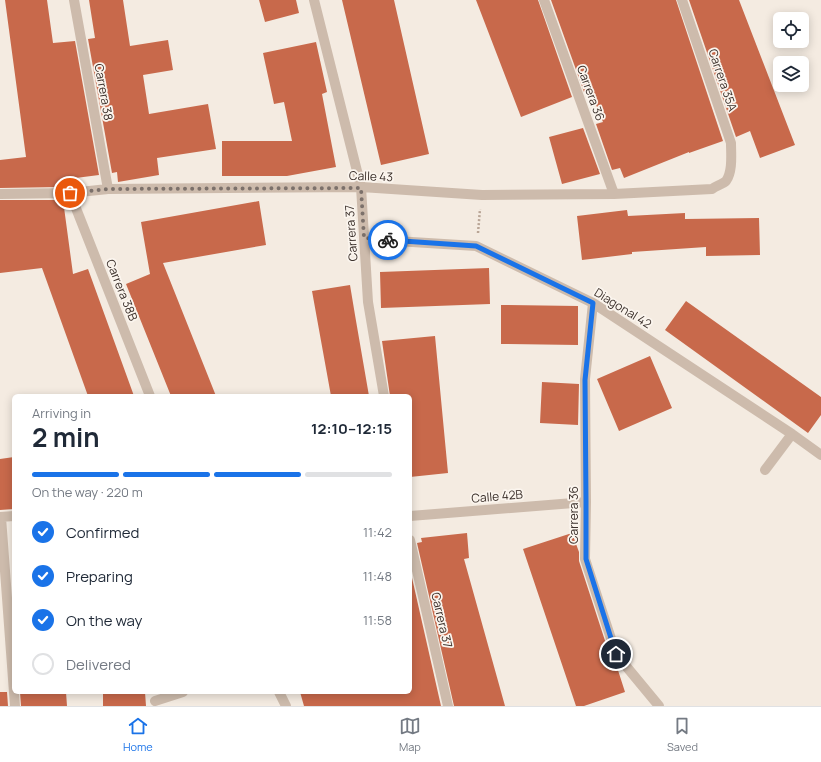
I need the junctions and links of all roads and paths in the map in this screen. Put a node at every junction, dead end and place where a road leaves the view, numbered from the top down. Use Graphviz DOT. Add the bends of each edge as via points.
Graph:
graph roads {
  1 [pos="74,0"];
  2 [pos="314,0"];
  3 [pos="544,0"];
  4 [pos="682,0"];
  5 [pos="730,169"];
  6 [pos="361,188"];
  7 [pos="108,189"];
  8 [pos="70,193"];
  9 [pos="0,194"];
  10 [pos="614,194"];
  11 [pos="482,195"];
  12 [pos="364,238"];
  13 [pos="476,246"];
  14 [pos="593,303"];
  15 [pos="149,394"];
  16 [pos="384,394"];
  17 [pos="792,434"];
  18 [pos="821,455"];
  19 [pos="765,470"];
  20 [pos="586,502"];
  21 [pos="12,516"];
  22 [pos="412,516"];
  23 [pos="1,517"];
  24 [pos="412,549"];
  25 [pos="12,666"];
  26 [pos="14,694"];
  27 [pos="176,694"];
  28 [pos="281,694"];
  29 [pos="155,700"];
  30 [pos="15,706"];
  31 [pos="286,706"];
  32 [pos="448,706"];
  33 [pos="659,706"];
  1 -- 7 [label="street, Carrera 38"];
  2 -- 6 [label="street, Carrera 37"];
  3 -- 10 [label="street, Carrera 36"];
  4 -- 5 [label="street, Carrera 35A" via="731,143"];
  5 -- 10 [label="street, Calle 43" via="725,181 712,189"];
  6 -- 7 [label="street, Calle 43"];
  6 -- 11 [label="street, Calle 43"];
  6 -- 12 [label="street, Carrera 37"];
  7 -- 8 [label="street, Calle 43"];
  8 -- 9 [label="street, Calle 43"];
  8 -- 15 [label="street, Carrera 38B"];
  10 -- 11 [label="street, Calle 43"];
  11 -- 13 [label="path"];
  12 -- 13 [label="street, Diagonal 42"];
  12 -- 16 [label="street, Carrera 37" via="368,302"];
  13 -- 14 [label="street, Diagonal 42"];
  14 -- 17 [label="street, Diagonal 42"];
  14 -- 20 [label="street, Carrera 36" via="585,380"];
  17 -- 18 [label="street, Diagonal 42"];
  17 -- 19 [label="street"];
  20 -- 22 [label="street, Calle 42B"];
  20 -- 33 [label="street, Carrera 36" via="586,559 616,654"];
  21 -- 23 [label="street"];
  23 -- 25 [label="street"];
  24 -- 32 [label="street, Carrera 37"];
  26 -- 30 [label="street"];
  27 -- 29 [label="street"];
  28 -- 31 [label="street"];
}
